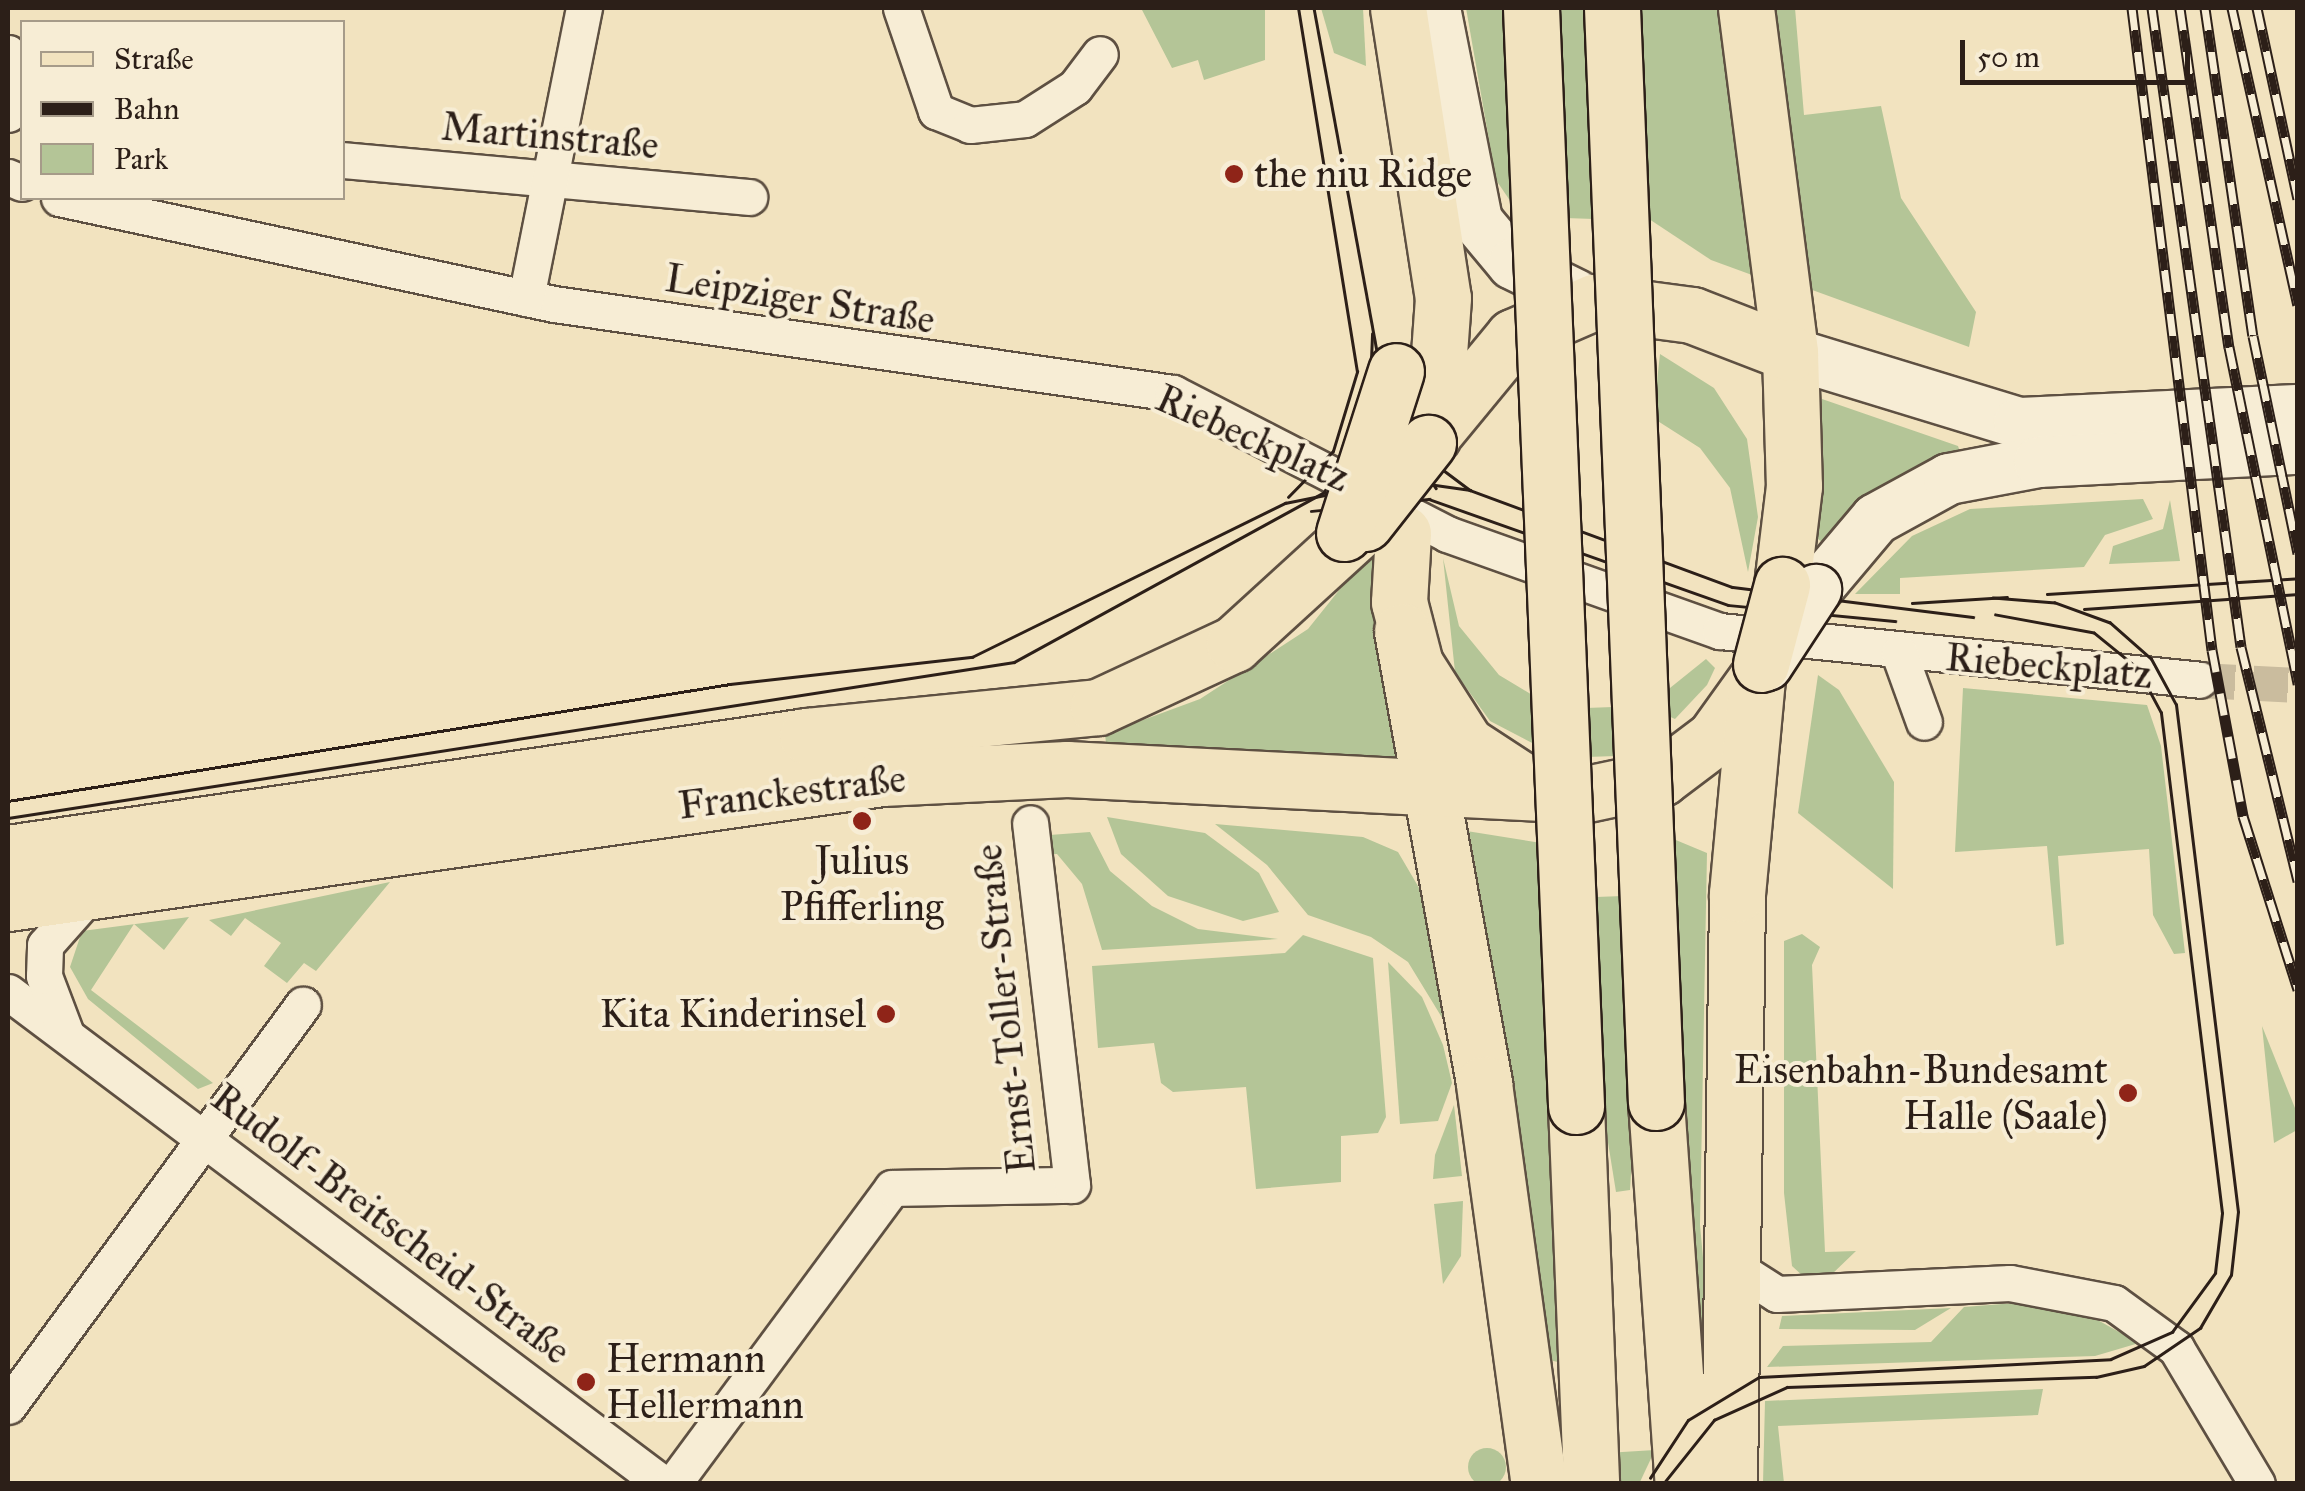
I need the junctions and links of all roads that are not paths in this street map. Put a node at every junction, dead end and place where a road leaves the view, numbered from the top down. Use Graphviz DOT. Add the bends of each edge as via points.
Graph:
graph roads {
  1 [pos="584,8"];
  2 [pos="900,8"];
  3 [pos="1398,8"];
  4 [pos="1435,8"];
  5 [pos="1531,8"];
  6 [pos="1612,8"];
  7 [pos="1746,8"];
  8 [pos="1100,54"];
  9 [pos="20,85"];
  10 [pos="8,114"];
  11 [pos="345,160"];
  12 [pos="550,179"];
  13 [pos="749,197"];
  14 [pos="1432,204"];
  15 [pos="63,209"];
  16 [pos="1594,302"];
  17 [pos="543,310"];
  18 [pos="1790,353"];
  19 [pos="1034,369"];
  20 [pos="2298,410"];
  21 [pos="1430,442"];
  22 [pos="2298,449"];
  23 [pos="1358,540"];
  24 [pos="1799,587"];
  25 [pos="1402,630"];
  26 [pos="1899,652"];
  27 [pos="1762,669"];
  28 [pos="2200,680"];
  29 [pos="1924,722"];
  30 [pos="1426,790"];
  31 [pos="1582,795"];
  32 [pos="1030,823"];
  33 [pos="8,853"];
  34 [pos="101,888"];
  35 [pos="8,903"];
  36 [pos="8,992"];
  37 [pos="303,1005"];
  38 [pos="66,1034"];
  39 [pos="206,1136"];
  40 [pos="1734,1266"];
  41 [pos="8,1406"];
  42 [pos="663,1484"];
  43 [pos="673,1484"];
  44 [pos="1539,1484"];
  45 [pos="1592,1484"];
  46 [pos="1683,1484"];
  47 [pos="1728,1484"];
  48 [pos="2256,1484"];
  1 -- 12 [label="street"];
  2 -- 8 [label="street" via="936,110 970,125 1026,119 1075,88"];
  3 -- 14 [label="main road"];
  4 -- 16 [label="main road" via="1477,221 1514,264"];
  5 -- 45 [label="main road, bridge"];
  6 -- 46 [label="main road, bridge" via="1656,1102"];
  7 -- 18 [label="main road"];
  9 -- 10 [label="street"];
  11 -- 12 [label="street, Martinstraße"];
  12 -- 13 [label="street, Martinstraße"];
  12 -- 17 [label="street"];
  14 -- 21 [label="main road" via="1444,332"];
  14 -- 23 [label="main road, bridge"];
  15 -- 17 [label="street, Leipziger Straße" via="190,248"];
  16 -- 18 [label="main road" via="1692,315"];
  16 -- 21 [label="main road" via="1514,337 1465,384"];
  17 -- 19 [label="street, Leipziger Straße" via="960,368"];
  18 -- 20 [label="main road" via="2019,423"];
  18 -- 24 [label="main road"];
  19 -- 26 [label="street, Riebeckplatz" via="1173,392 1448,534 1720,631"];
  21 -- 23 [label="main road, Franckestraße, bridge"];
  22 -- 24 [label="main road" via="2038,462 1948,479 1876,519"];
  23 -- 25 [label="main road"];
  23 -- 33 [label="main road, Franckestraße" via="1234,644 1098,708 807,736"];
  24 -- 27 [label="main road, bridge"];
  25 -- 30 [label="main road"];
  25 -- 31 [label="main road" via="1429,693 1466,744 1524,782"];
  26 -- 28 [label="street, Riebeckplatz"];
  26 -- 29 [label="street, Riebeckplatz"];
  27 -- 31 [label="main road" via="1687,762 1638,786"];
  27 -- 40 [label="main road" via="1737,894"];
  30 -- 31 [label="main road, Franckestraße"];
  30 -- 34 [label="main road, Franckestraße" via="1067,770 882,778"];
  30 -- 44 [label="main road" via="1484,1084"];
  32 -- 43 [label="street, Ernst-Toller-Straße" via="1072,1185 892,1188"];
  34 -- 35 [label="main road, Franckestraße"];
  34 -- 38 [label="street" via="64,914 44,945 44,976"];
  36 -- 38 [label="street, Rudolf-Breitscheid-Straße"];
  37 -- 39 [label="street"];
  38 -- 39 [label="street, Rudolf-Breitscheid-Straße"];
  39 -- 41 [label="street"];
  39 -- 42 [label="street, Rudolf-Breitscheid-Straße"];
  40 -- 47 [label="main road"];
  40 -- 48 [label="street" via="1777,1294 2010,1283 2084,1291 2140,1317 2193,1372"];
}
